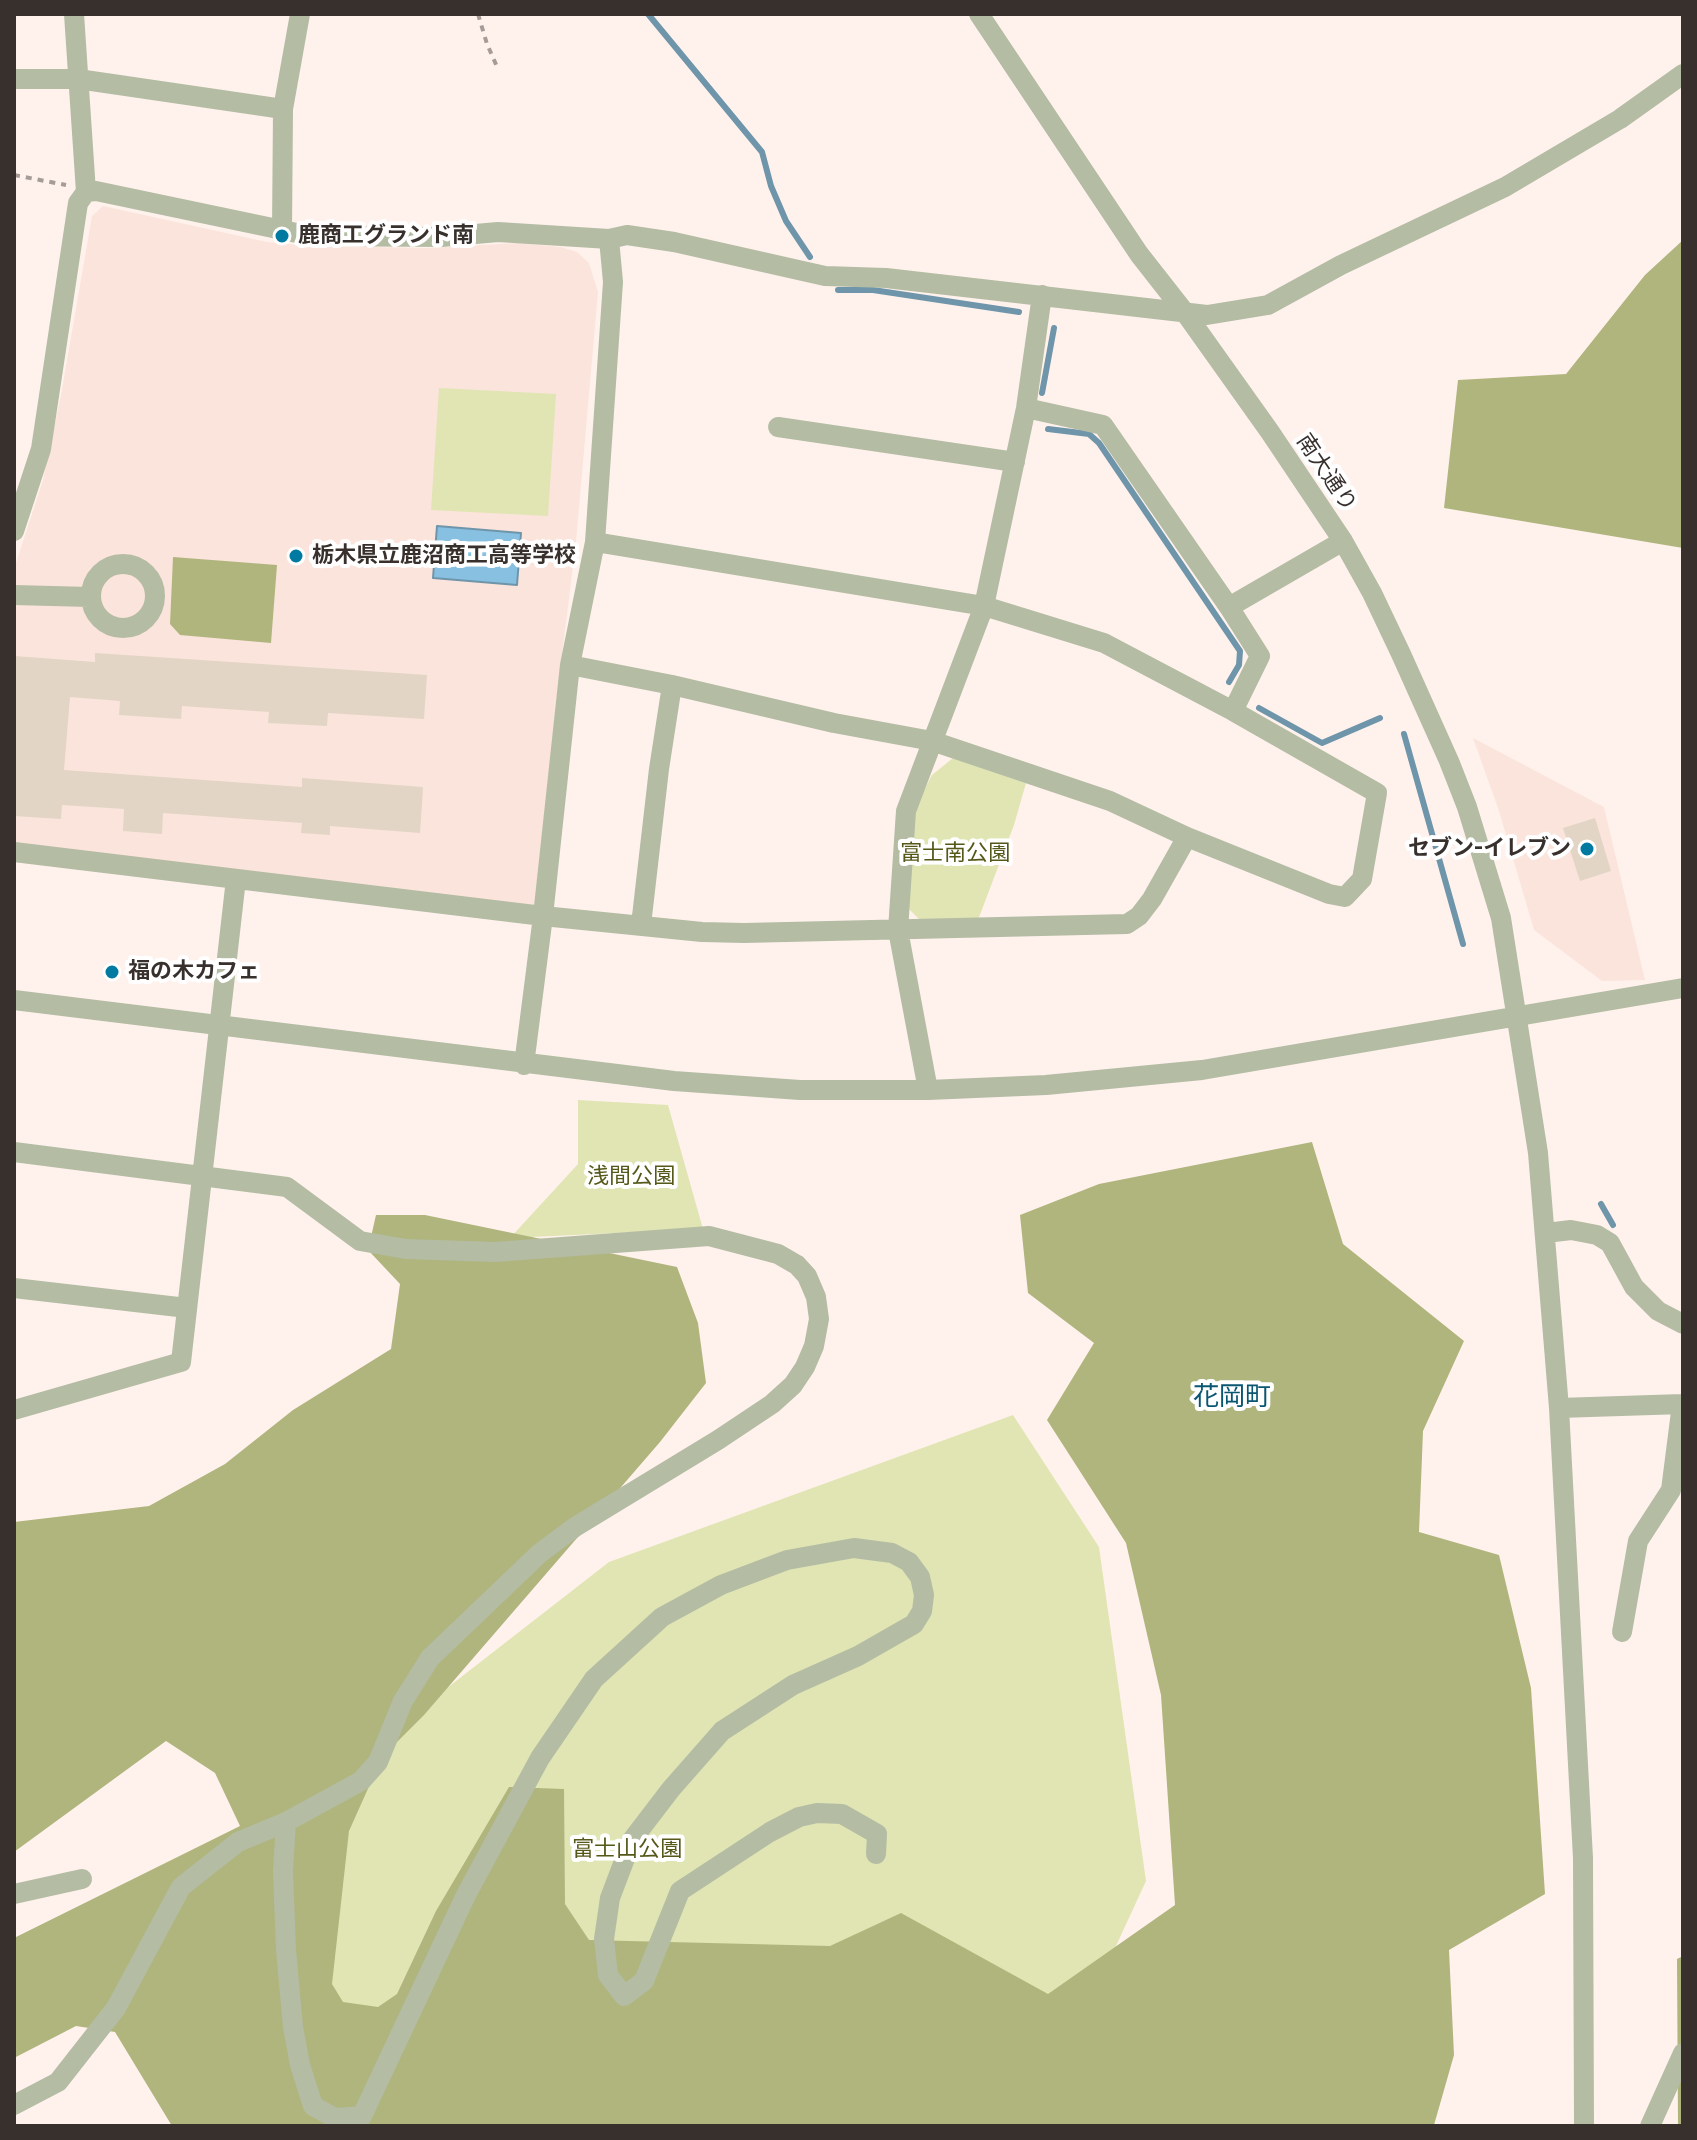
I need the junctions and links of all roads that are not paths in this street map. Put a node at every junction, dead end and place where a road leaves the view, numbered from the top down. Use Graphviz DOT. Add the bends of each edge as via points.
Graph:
graph roads {
  1 [pos="74,14"];
  2 [pos="300,14"];
  3 [pos="979,14"];
  4 [pos="1683,74"];
  5 [pos="14,79"];
  6 [pos="78,79"];
  7 [pos="283,109"];
  8 [pos="86,192"];
  9 [pos="282,231"];
  10 [pos="609,239"];
  11 [pos="1042,295"];
  12 [pos="1186,314"];
  13 [pos="1026,408"];
  14 [pos="778,427"];
  15 [pos="1015,462"];
  16 [pos="14,531"];
  17 [pos="1343,541"];
  18 [pos="595,542"];
  19 [pos="14,595"];
  20 [pos="90,597"];
  21 [pos="984,606"];
  22 [pos="1229,607"];
  23 [pos="570,665"];
  24 [pos="672,685"];
  25 [pos="1233,711"];
  26 [pos="932,741"];
  27 [pos="1187,837"];
  28 [pos="14,852"];
  29 [pos="236,879"];
  30 [pos="543,916"];
  31 [pos="641,925"];
  32 [pos="898,930"];
  33 [pos="1683,988"];
  34 [pos="14,1000"];
  35 [pos="1517,1015"];
  36 [pos="221,1025"];
  37 [pos="524,1065"];
  38 [pos="928,1090"];
  39 [pos="14,1152"];
  40 [pos="201,1178"];
  41 [pos="1546,1233"];
  42 [pos="14,1288"];
  43 [pos="187,1308"];
  44 [pos="1683,1324"];
  45 [pos="1683,1404"];
  46 [pos="1559,1408"];
  47 [pos="14,1410"];
  48 [pos="1622,1632"];
  49 [pos="286,1822"];
  50 [pos="876,1854"];
  51 [pos="82,1879"];
  52 [pos="14,1894"];
  53 [pos="1683,2053"];
  54 [pos="14,2105"];
  55 [pos="1584,2126"];
  56 [pos="1650,2126"];
  1 -- 6 [label="street"];
  2 -- 7 [label="street"];
  3 -- 12 [label="street, 南大通り" via="1139,254"];
  4 -- 12 [label="street" via="1620,119 1505,187 1268,305"];
  5 -- 6 [label="street"];
  6 -- 7 [label="street"];
  6 -- 8 [label="street"];
  7 -- 9 [label="street"];
  8 -- 9 [label="street"];
  8 -- 16 [label="street" via="78,203 41,449"];
  9 -- 10 [label="street" via="350,237 498,232"];
  10 -- 11 [label="street" via="627,235 674,242 825,276"];
  10 -- 18 [label="street" via="613,282"];
  11 -- 12 [label="street"];
  11 -- 13 [label="street"];
  12 -- 17 [label="street, 南大通り"];
  13 -- 15 [label="street"];
  13 -- 22 [label="street" via="1103,425"];
  14 -- 15 [label="street"];
  15 -- 21 [label="street"];
  17 -- 22 [label="street"];
  17 -- 35 [label="street, 南大通り" via="1401,654 1467,807 1501,918"];
  18 -- 21 [label="street"];
  18 -- 23 [label="street"];
  19 -- 20 [label="street"];
  21 -- 25 [label="street" via="1104,643"];
  21 -- 26 [label="street"];
  22 -- 25 [label="street" via="1260,656"];
  23 -- 24 [label="street"];
  23 -- 30 [label="street"];
  24 -- 26 [label="street"];
  24 -- 31 [label="street"];
  25 -- 27 [label="street" via="1377,793 1362,879 1345,897 1329,894"];
  26 -- 27 [label="street" via="1110,801"];
  26 -- 32 [label="street" via="906,811"];
  27 -- 32 [label="street" via="1152,899 1127,924"];
  28 -- 29 [label="street"];
  29 -- 30 [label="street"];
  29 -- 36 [label="street"];
  30 -- 31 [label="street"];
  30 -- 37 [label="street"];
  31 -- 32 [label="street" via="702,932"];
  32 -- 38 [label="street"];
  33 -- 35 [label="street"];
  34 -- 36 [label="street"];
  35 -- 38 [label="street" via="1202,1070"];
  35 -- 41 [label="street, 南大通り"];
  36 -- 37 [label="street"];
  36 -- 40 [label="street"];
  37 -- 38 [label="street" via="784,1089"];
  39 -- 40 [label="street"];
  40 -- 43 [label="street"];
  40 -- 49 [label="street" via="287,1187 360,1241 406,1249 495,1252 709,1236 778,1254 797,1265 816,1297 819,1319 814,1346 793,1385 718,1440 540,1553 430,1658 403,1701 378,1762 361,1781"];
  41 -- 44 [label="street" via="1571,1230 1610,1243 1634,1287 1658,1311"];
  41 -- 46 [label="street, 南大通り"];
  42 -- 43 [label="street"];
  43 -- 47 [label="street" via="181,1362"];
  45 -- 46 [label="street"];
  45 -- 48 [label="street" via="1671,1490 1638,1541"];
  46 -- 55 [label="street, 南大通り" via="1583,1858"];
  49 -- 50 [label="street" via="286,1950 300,2065 313,2106 335,2118 362,2116 466,1895 540,1758 594,1679 662,1617 721,1585 787,1560 854,1548 892,1553 909,1562 920,1577 922,1611 914,1624 793,1685 722,1731 671,1789 632,1840 610,1898 604,1939 608,1975 624,1996 644,1981 680,1891 799,1817 842,1814 877,1834"];
  49 -- 54 [label="street" via="238,1842 181,1887 116,2008 58,2082"];
  51 -- 52 [label="street"];
  53 -- 56 [label="street"];
}
